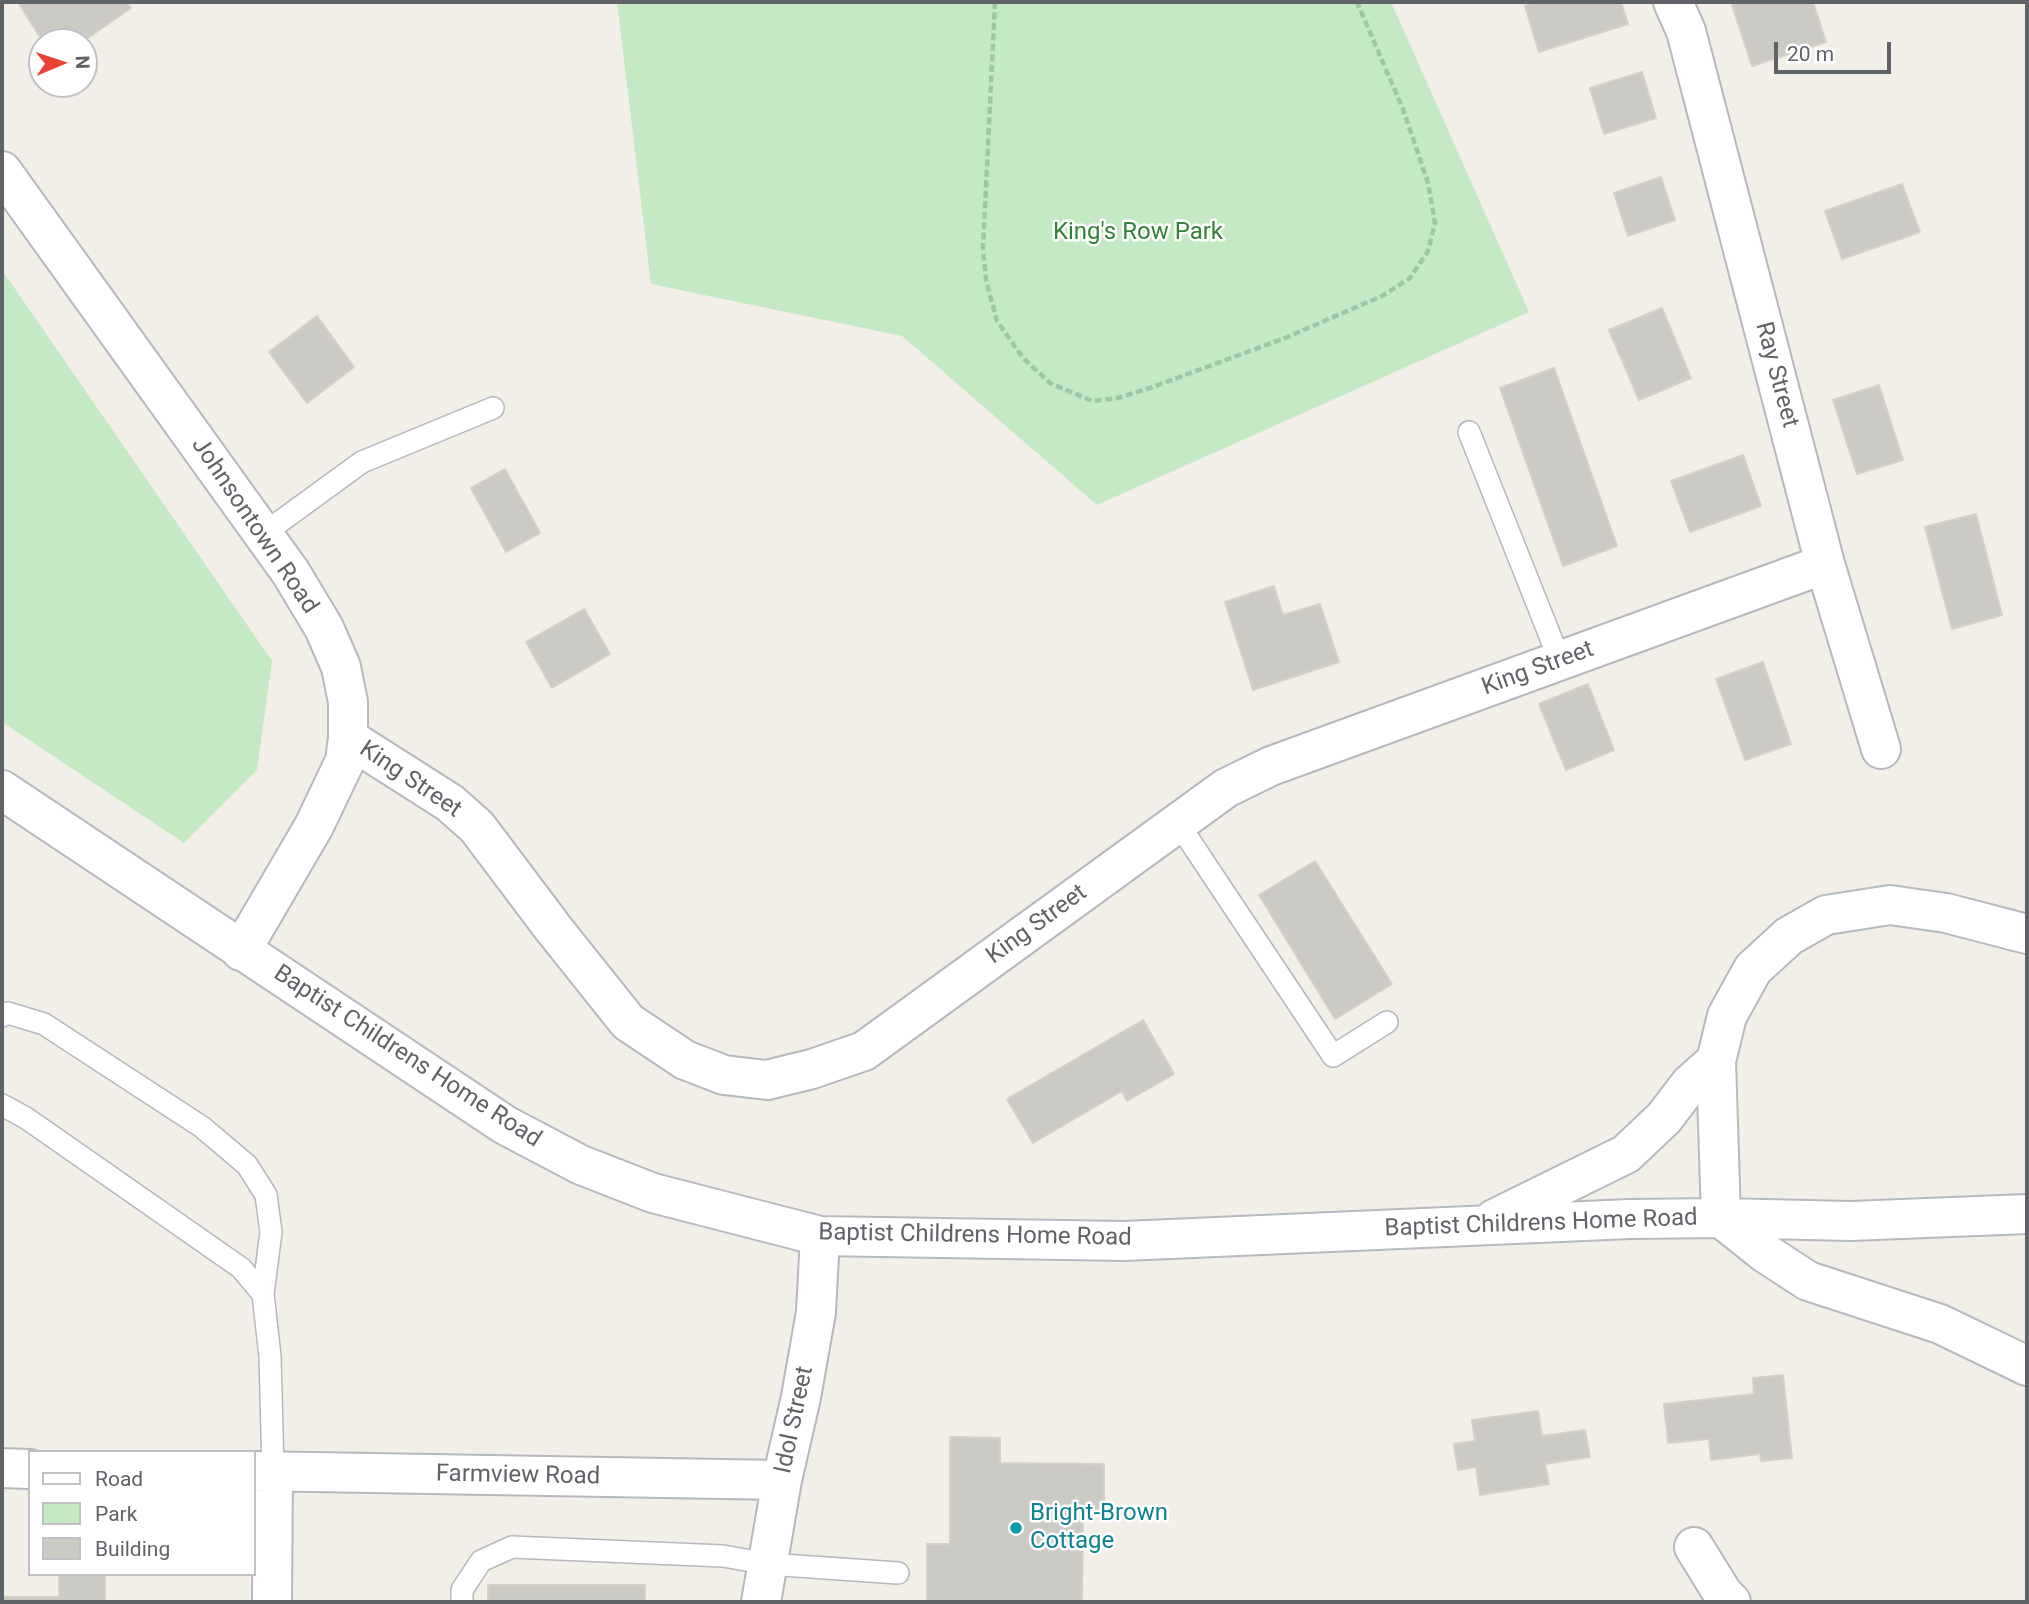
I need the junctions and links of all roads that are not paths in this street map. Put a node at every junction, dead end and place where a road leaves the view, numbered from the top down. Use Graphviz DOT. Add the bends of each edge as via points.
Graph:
graph roads {
  1 [pos="1673,2"];
  2 [pos="2,170"];
  3 [pos="493,408"];
  4 [pos="1469,432"];
  5 [pos="263,534"];
  6 [pos="1825,564"];
  7 [pos="1560,661"];
  8 [pos="348,738"];
  9 [pos="1881,749"];
  10 [pos="2,790"];
  11 [pos="1178,823"];
  12 [pos="2027,934"];
  13 [pos="241,951"];
  14 [pos="2,1016"];
  15 [pos="1387,1023"];
  16 [pos="1716,1060"];
  17 [pos="2,1105"];
  18 [pos="2027,1214"];
  19 [pos="1721,1218"];
  20 [pos="1481,1225"];
  21 [pos="820,1236"];
  22 [pos="263,1294"];
  23 [pos="2027,1366"];
  24 [pos="2,1468"];
  25 [pos="28,1469"];
  26 [pos="263,1472"];
  27 [pos="782,1480"];
  28 [pos="1694,1547"];
  29 [pos="768,1564"];
  30 [pos="898,1573"];
  31 [pos="272,1602"];
  32 [pos="462,1602"];
  33 [pos="761,1602"];
  34 [pos="1731,1602"];
  1 -- 6 [label="street, Ray Street" via="1686,31"];
  2 -- 5 [label="street, Johnsontown Road"];
  3 -- 5 [label="lane" via="362,462"];
  4 -- 7 [label="lane"];
  5 -- 8 [label="street, Johnsontown Road" via="311,606 341,667 348,702"];
  6 -- 7 [label="street, King Street"];
  6 -- 9 [label="street, Ray Street"];
  7 -- 11 [label="street, King Street" via="1272,766 1226,788"];
  8 -- 11 [label="street, King Street" via="450,803 477,827 628,1022 685,1060 724,1075 767,1080 864,1051"];
  8 -- 13 [label="street, Johnsontown Road" via="345,761 314,826"];
  10 -- 13 [label="street, Baptist Childrens Home Road"];
  11 -- 15 [label="lane" via="1333,1056"];
  12 -- 16 [label="street" via="1946,913 1890,905 1826,915 1789,936 1753,969 1727,1016"];
  13 -- 21 [label="street, Baptist Childrens Home Road" via="505,1125 581,1165 653,1192"];
  14 -- 22 [label="lane" via="8,1013 44,1024 202,1127 247,1165 266,1195 271,1233"];
  16 -- 19 [label="street"];
  16 -- 20 [label="street" via="1626,1154"];
  17 -- 22 [label="lane" via="241,1268"];
  18 -- 19 [label="street, Baptist Childrens Home Road" via="1851,1220"];
  19 -- 20 [label="street, Baptist Childrens Home Road"];
  19 -- 23 [label="street" via="1808,1281 1940,1324"];
  20 -- 21 [label="street, Baptist Childrens Home Road" via="1124,1241"];
  21 -- 27 [label="street, Idol Street" via="816,1311"];
  22 -- 26 [label="lane" via="271,1356"];
  24 -- 25 [label="street"];
  26 -- 27 [label="street, Farmview Road"];
  26 -- 31 [label="street"];
  27 -- 29 [label="street, Idol Street"];
  28 -- 34 [label="street"];
  29 -- 30 [label="lane"];
  29 -- 32 [label="lane" via="723,1556 512,1547 481,1561 462,1590"];
  29 -- 33 [label="street, Idol Street"];
}
